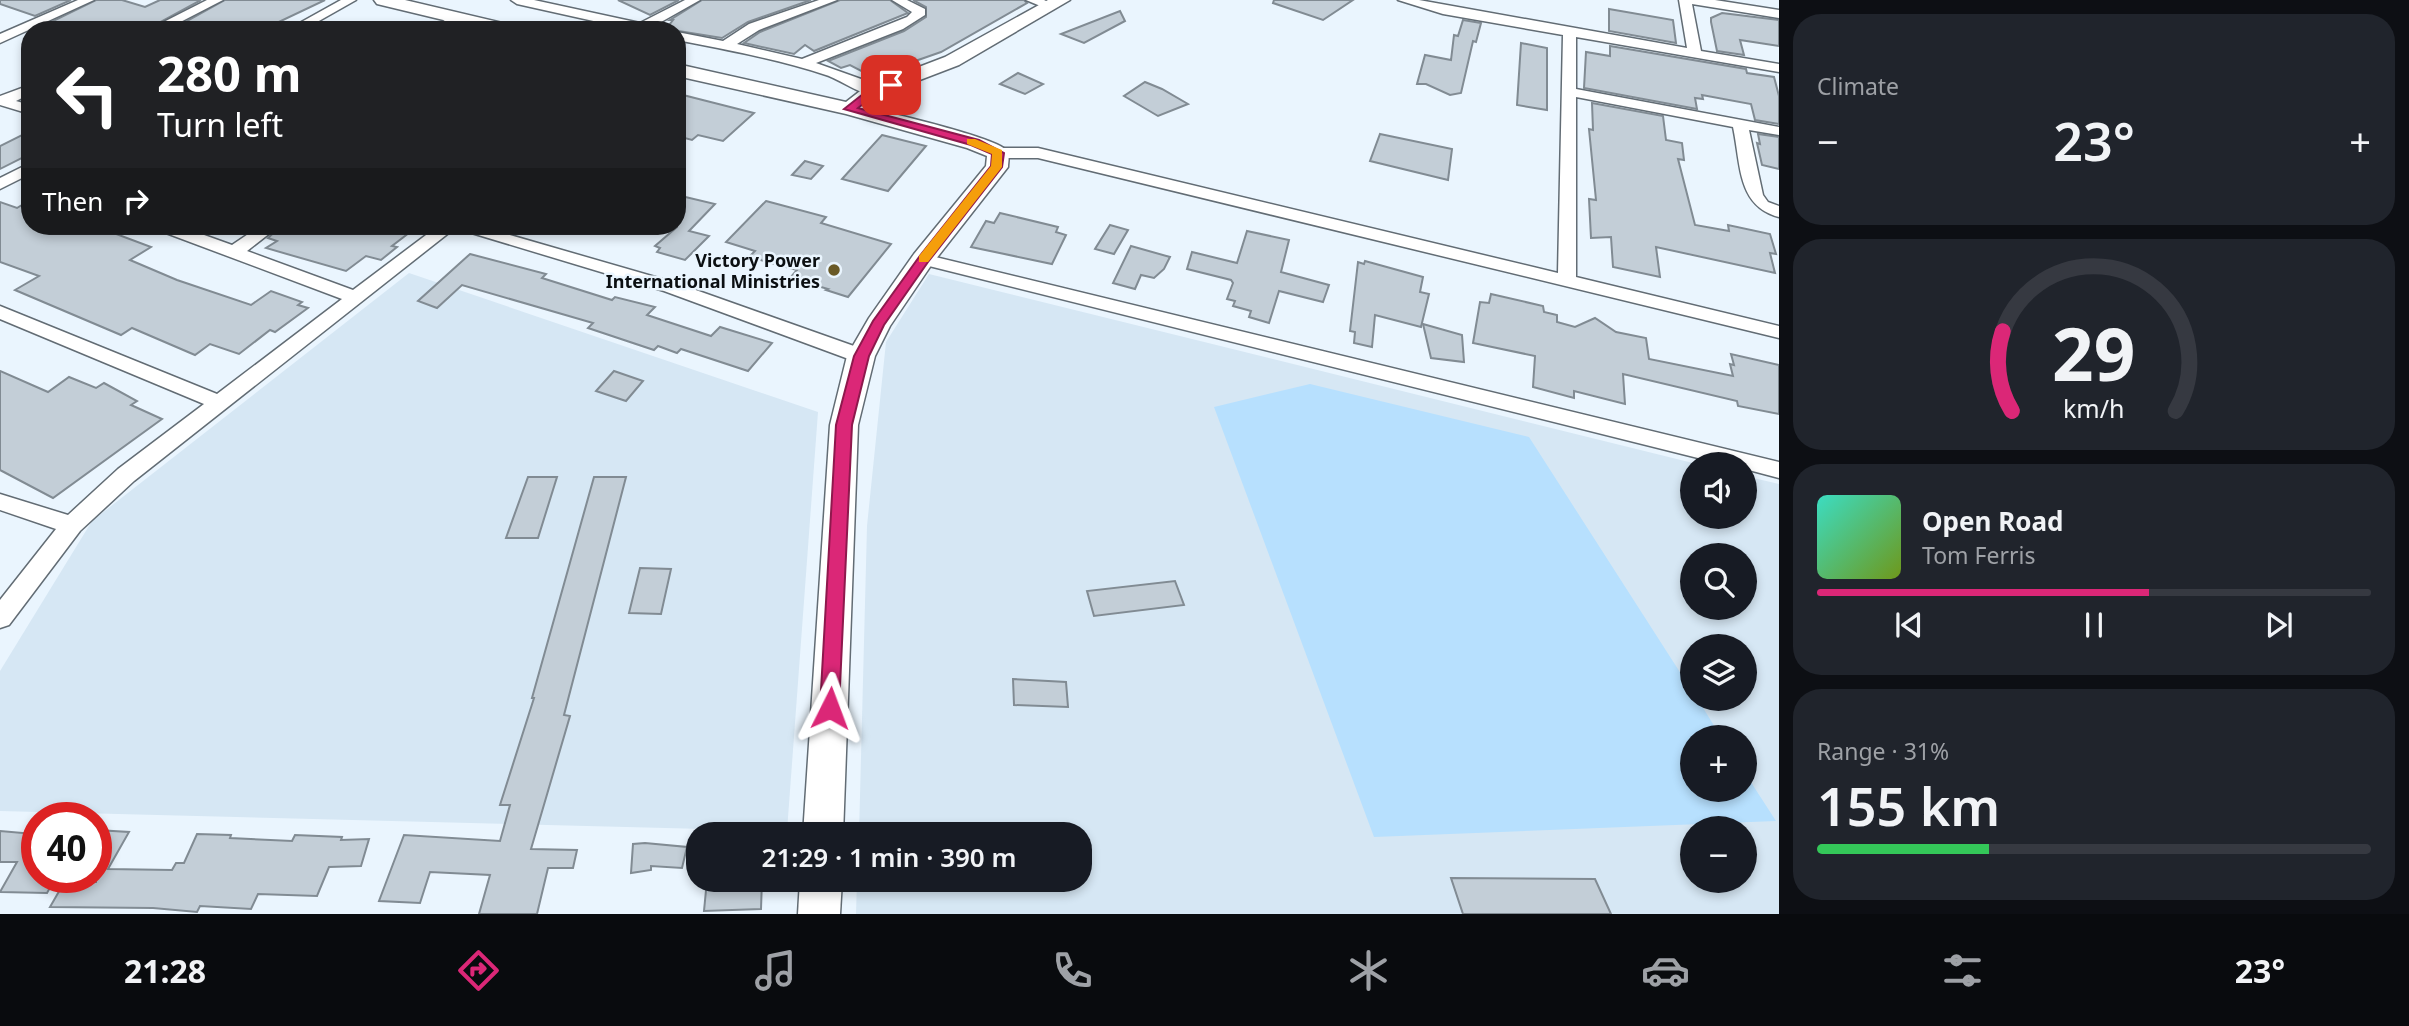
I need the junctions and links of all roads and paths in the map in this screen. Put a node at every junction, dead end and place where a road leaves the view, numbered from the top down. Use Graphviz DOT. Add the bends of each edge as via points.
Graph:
graph roads {
  1 [pos="88,0"];
  2 [pos="217,0"];
  3 [pos="350,0"];
  4 [pos="383,0"];
  5 [pos="517,0"];
  6 [pos="691,0"];
  7 [pos="831,0"];
  8 [pos="898,0"];
  9 [pos="1404,0"];
  10 [pos="1685,0"];
  11 [pos="1692,0"];
  12 [pos="1048,2"];
  13 [pos="1779,14"];
  14 [pos="456,17"];
  15 [pos="41,21"];
  16 [pos="173,21"];
  17 [pos="310,21"];
  18 [pos="450,21"];
  19 [pos="472,21"];
  20 [pos="612,21"];
  21 [pos="660,21"];
  22 [pos="21,30"];
  23 [pos="1570,31"];
  24 [pos="686,38"];
  25 [pos="0,39"];
  26 [pos="724,47"];
  27 [pos="1695,53"];
  28 [pos="802,65"];
  29 [pos="1779,68"];
  30 [pos="686,72"];
  31 [pos="871,92"];
  32 [pos="1570,92"];
  33 [pos="21,93"];
  34 [pos="2,101"];
  35 [pos="21,107"];
  36 [pos="850,109"];
  37 [pos="1740,124"];
  38 [pos="1779,131"];
  39 [pos="998,153"];
  40 [pos="1779,212"];
  41 [pos="190,235"];
  42 [pos="258,235"];
  43 [pos="436,235"];
  44 [pos="492,235"];
  45 [pos="235,251"];
  46 [pos="923,259"];
  47 [pos="1567,280"];
  48 [pos="355,297"];
  49 [pos="0,312"];
  50 [pos="1779,332"];
  51 [pos="862,356"];
  52 [pos="217,402"];
  53 [pos="1779,470"];
  54 [pos="0,502"];
  55 [pos="72,525"];
  56 [pos="0,618"];
  57 [pos="824,822"];
  58 [pos="820,892"];
  59 [pos="819,914"];
  1 -- 15 [label="street"];
  2 -- 16 [label="street"];
  3 -- 17 [label="street"];
  4 -- 14 [label="street"];
  5 -- 20 [label="street"];
  6 -- 21 [label="street"];
  7 -- 26 [label="street" via="754,27"];
  8 -- 28 [label="street" via="921,12"];
  9 -- 23 [label="street"];
  10 -- 27 [label="street"];
  11 -- 13 [label="street"];
  12 -- 31 [label="street" via="952,61"];
  14 -- 18 [label="street"];
  14 -- 19 [label="street"];
  22 -- 25 [label="street"];
  23 -- 27 [label="street"];
  23 -- 32 [label="street"];
  24 -- 26 [label="street"];
  26 -- 28 [label="street"];
  27 -- 29 [label="street"];
  28 -- 31 [label="street" via="852,80"];
  30 -- 36 [label="street"];
  31 -- 36 [label="street"];
  32 -- 37 [label="street"];
  32 -- 47 [label="street"];
  33 -- 34 [label="street"];
  34 -- 35 [label="street"];
  36 -- 39 [label="street"];
  37 -- 38 [label="street"];
  37 -- 40 [label="street" via="1755,196 1762,205"];
  39 -- 46 [label="street" via="997,167"];
  39 -- 47 [label="street" via="1038,153"];
  41 -- 45 [label="street"];
  42 -- 45 [label="street"];
  43 -- 48 [label="street"];
  44 -- 51 [label="street" via="670,287"];
  45 -- 48 [label="street"];
  46 -- 51 [label="street"];
  46 -- 53 [label="street"];
  47 -- 50 [label="street"];
  48 -- 52 [label="street"];
  49 -- 52 [label="street"];
  51 -- 57 [label="street" via="844,425"];
  52 -- 55 [label="street"];
  54 -- 55 [label="street"];
  55 -- 56 [label="street"];
  58 -- 59 [label="street"];
}
